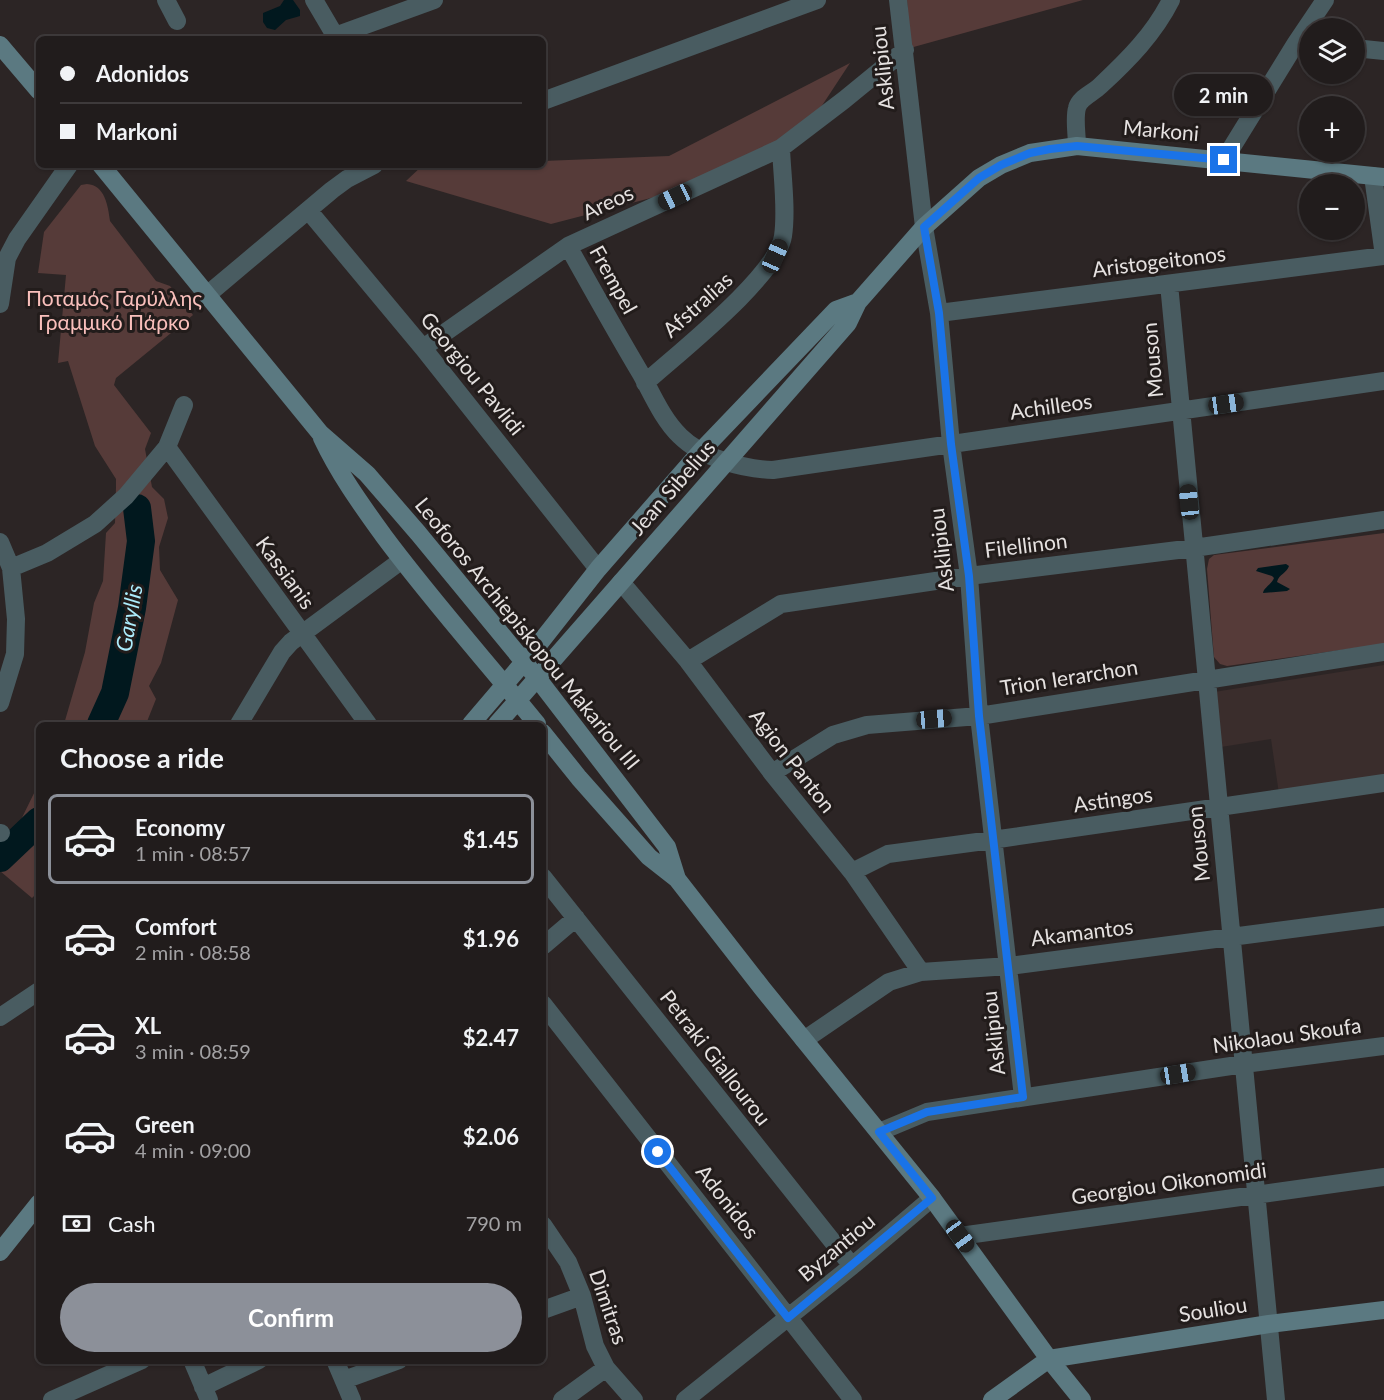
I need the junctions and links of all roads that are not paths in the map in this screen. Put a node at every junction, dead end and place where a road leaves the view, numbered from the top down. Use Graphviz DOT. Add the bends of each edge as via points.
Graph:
graph roads {
  1 [pos="166,0"];
  2 [pos="314,0"];
  3 [pos="434,0"];
  4 [pos="817,0"];
  5 [pos="898,0"];
  6 [pos="1171,0"];
  7 [pos="1325,0"];
  8 [pos="795,4"];
  9 [pos="1316,18"];
  10 [pos="177,21"];
  11 [pos="335,36"];
  12 [pos="339,36"];
  13 [pos="0,45"];
  14 [pos="1365,49"];
  15 [pos="905,50"];
  16 [pos="1299,50"];
  17 [pos="1384,51"];
  18 [pos="36,87"];
  19 [pos="546,100"];
  20 [pos="1077,146"];
  21 [pos="781,148"];
  22 [pos="1224,160"];
  23 [pos="67,168"];
  24 [pos="103,168"];
  25 [pos="368,168"];
  26 [pos="1378,176"];
  27 [pos="308,210"];
  28 [pos="924,227"];
  29 [pos="568,246"];
  30 [pos="4,254"];
  31 [pos="1384,256"];
  32 [pos="1169,284"];
  33 [pos="207,295"];
  34 [pos="858,302"];
  35 [pos="0,304"];
  36 [pos="939,313"];
  37 [pos="423,348"];
  38 [pos="1384,381"];
  39 [pos="645,383"];
  40 [pos="184,405"];
  41 [pos="1180,411"];
  42 [pos="320,433"];
  43 [pos="951,444"];
  44 [pos="166,447"];
  45 [pos="702,450"];
  46 [pos="725,462"];
  47 [pos="1384,520"];
  48 [pos="0,543"];
  49 [pos="1194,548"];
  50 [pos="402,560"];
  51 [pos="11,568"];
  52 [pos="598,569"];
  53 [pos="969,576"];
  54 [pos="621,582"];
  55 [pos="300,634"];
  56 [pos="1384,652"];
  57 [pos="688,661"];
  58 [pos="523,662"];
  59 [pos="538,679"];
  60 [pos="1206,679"];
  61 [pos="503,684"];
  62 [pos="518,701"];
  63 [pos="0,704"];
  64 [pos="979,716"];
  65 [pos="240,722"];
  66 [pos="366,722"];
  67 [pos="473,722"];
  68 [pos="498,722"];
  69 [pos="535,722"];
  70 [pos="546,737"];
  71 [pos="771,773"];
  72 [pos="1384,783"];
  73 [pos="1218,808"];
  74 [pos="992,840"];
  75 [pos="852,872"];
  76 [pos="677,879"];
  77 [pos="546,882"];
  78 [pos="1384,917"];
  79 [pos="576,918"];
  80 [pos="1231,937"];
  81 [pos="546,943"];
  82 [pos="1009,966"];
  83 [pos="921,972"];
  84 [pos="36,993"];
  85 [pos="546,1008"];
  86 [pos="0,1017"];
  87 [pos="804,1040"];
  88 [pos="1384,1046"];
  89 [pos="1244,1064"];
  90 [pos="1023,1097"];
  91 [pos="879,1132"];
  92 [pos="1384,1177"];
  93 [pos="1256,1195"];
  94 [pos="932,1198"];
  95 [pos="36,1207"];
  96 [pos="546,1229"];
  97 [pos="960,1236"];
  98 [pos="1,1250"];
  99 [pos="852,1266"];
  100 [pos="582,1296"];
  101 [pos="546,1309"];
  102 [pos="1384,1310"];
  103 [pos="788,1318"];
  104 [pos="1269,1324"];
  105 [pos="1049,1359"];
  106 [pos="133,1364"];
  107 [pos="194,1364"];
  108 [pos="253,1364"];
  109 [pos="337,1364"];
  110 [pos="388,1364"];
  111 [pos="606,1368"];
  112 [pos="344,1380"];
  113 [pos="206,1394"];
  114 [pos="52,1400"];
  115 [pos="352,1400"];
  116 [pos="562,1400"];
  117 [pos="634,1400"];
  118 [pos="685,1400"];
  119 [pos="853,1400"];
  120 [pos="992,1400"];
  121 [pos="1082,1400"];
  122 [pos="1276,1400"];
  1 -- 10 [label="street"];
  2 -- 11 [label="street"];
  3 -- 12 [label="street"];
  4 -- 8 [label="street"];
  5 -- 15 [label="street, Asklipiou"];
  6 -- 20 [label="street" via="1148,37 1079,103"];
  7 -- 9 [label="street"];
  8 -- 19 [label="street"];
  13 -- 18 [label="main road"];
  14 -- 17 [label="street"];
  15 -- 21 [label="street, Areos"];
  15 -- 28 [label="street, Asklipiou"];
  16 -- 22 [label="street"];
  20 -- 22 [label="main road, Markoni"];
  20 -- 28 [label="main road, Jean Sibelius" via="1030,153 1001,165 979,178"];
  21 -- 29 [label="street, Areos"];
  21 -- 39 [label="street, Afstralias" via="783,237 775,256 750,289"];
  22 -- 26 [label="main road, Markoni"];
  23 -- 30 [label="street"];
  24 -- 33 [label="main road, Leoforos Archiepiskopou Makariou III"];
  25 -- 27 [label="street" via="347,179"];
  26 -- 31 [label="street"];
  27 -- 33 [label="street"];
  27 -- 37 [label="street, Georgiou Pavlidi"];
  28 -- 34 [label="main road, Jean Sibelius"];
  28 -- 36 [label="street, Asklipiou"];
  29 -- 37 [label="street, Areos"];
  29 -- 39 [label="street, Frempel"];
  30 -- 35 [label="street"];
  31 -- 32 [label="street, Aristogeitonos"];
  32 -- 36 [label="street, Aristogeitonos"];
  32 -- 41 [label="street, Mouson"];
  33 -- 42 [label="main road, Leoforos Archiepiskopou Makariou III"];
  34 -- 45 [label="main road, Jean Sibelius" via="836,310"];
  34 -- 46 [label="main road, Jean Sibelius" via="848,323"];
  36 -- 43 [label="street, Asklipiou"];
  37 -- 52 [label="street, Georgiou Pavlidi"];
  38 -- 41 [label="street, Achilleos"];
  39 -- 45 [label="street, Frempel" via="676,433"];
  40 -- 44 [label="street"];
  41 -- 43 [label="street, Achilleos"];
  41 -- 49 [label="street, Mouson"];
  42 -- 50 [label="main road, Leoforos Archiepiskopou Makariou III" via="335,466"];
  42 -- 58 [label="main road, Leoforos Archiepiskopou Makariou III" via="367,474"];
  43 -- 46 [label="street, Achilleos" via="773,470"];
  43 -- 53 [label="street, Asklipiou"];
  44 -- 51 [label="street" via="126,496 95,524 47,553"];
  44 -- 55 [label="street, Kassianis"];
  45 -- 46 [label="street, Frempel"];
  45 -- 52 [label="main road, Jean Sibelius"];
  46 -- 54 [label="main road, Jean Sibelius"];
  47 -- 49 [label="street, Filellinon"];
  48 -- 51 [label="street"];
  49 -- 53 [label="street, Filellinon"];
  49 -- 60 [label="street, Mouson"];
  50 -- 55 [label="street"];
  50 -- 61 [label="main road, Leoforos Archiepiskopou Makariou III"];
  51 -- 63 [label="street" via="15,654"];
  52 -- 58 [label="main road, Jean Sibelius"];
  53 -- 57 [label="street, Filellinon" via="781,604"];
  53 -- 64 [label="street, Asklipiou"];
  54 -- 57 [label="street, Agion Panton"];
  54 -- 59 [label="main road, Jean Sibelius"];
  55 -- 65 [label="street" via="282,652"];
  55 -- 66 [label="street, Kassianis"];
  56 -- 60 [label="street, Trion Ierarchon"];
  57 -- 71 [label="street, Agion Panton"];
  58 -- 59 [label="main road, Leoforos Archiepiskopou Makariou III"];
  58 -- 61 [label="main road, Jean Sibelius"];
  59 -- 62 [label="main road, Jean Sibelius"];
  59 -- 76 [label="main road, Leoforos Archiepiskopou Makariou III" via="667,847"];
  60 -- 64 [label="street, Trion Ierarchon"];
  60 -- 73 [label="street, Mouson"];
  61 -- 62 [label="main road, Leoforos Archiepiskopou Makariou III"];
  61 -- 67 [label="main road, Jean Sibelius"];
  62 -- 68 [label="main road, Jean Sibelius"];
  62 -- 69 [label="main road, Leoforos Archiepiskopou Makariou III"];
  64 -- 71 [label="street, Trion Ierarchon" via="867,725 833,735"];
  64 -- 74 [label="street, Asklipiou"];
  70 -- 76 [label="main road, Leoforos Archiepiskopou Makariou III" via="649,857"];
  71 -- 75 [label="street, Agion Panton"];
  72 -- 73 [label="street, Astingos"];
  73 -- 74 [label="street, Astingos"];
  73 -- 80 [label="street, Mouson"];
  74 -- 75 [label="street, Astingos" via="888,854"];
  74 -- 82 [label="street, Asklipiou"];
  75 -- 83 [label="street, Agion Panton"];
  76 -- 87 [label="main road, Leoforos Archiepiskopou Makariou III"];
  77 -- 79 [label="street, Petraki Giallourou"];
  78 -- 80 [label="street, Akamantos"];
  79 -- 81 [label="street"];
  79 -- 99 [label="street, Petraki Giallourou"];
  80 -- 82 [label="street, Akamantos"];
  80 -- 89 [label="street, Mouson"];
  82 -- 83 [label="street, Akamantos"];
  82 -- 90 [label="street, Asklipiou"];
  83 -- 87 [label="street, Akamantos" via="889,981"];
  84 -- 86 [label="street"];
  85 -- 103 [label="street, Adonidos"];
  87 -- 91 [label="main road, Leoforos Archiepiskopou Makariou III"];
  88 -- 89 [label="street, Nikolaou Skoufa"];
  89 -- 90 [label="street, Nikolaou Skoufa"];
  89 -- 93 [label="street, Mouson"];
  90 -- 91 [label="street, Nikolaou Skoufa" via="927,1112"];
  91 -- 94 [label="main road, Leoforos Archiepiskopou Makariou III"];
  92 -- 93 [label="street, Georgiou Oikonomidi"];
  93 -- 97 [label="street, Georgiou Oikonomidi"];
  93 -- 104 [label="street, Mouson"];
  94 -- 97 [label="main road, Leoforos Archiepiskopou Makariou III"];
  94 -- 99 [label="street, Byzantiou"];
  95 -- 98 [label="main road"];
  96 -- 100 [label="street, Dimitras" via="568,1262"];
  97 -- 105 [label="main road, Leoforos Archiepiskopou Makariou III"];
  99 -- 103 [label="street, Byzantiou"];
  100 -- 101 [label="street"];
  100 -- 111 [label="street, Dimitras" via="595,1346"];
  102 -- 104 [label="main road, Souliou"];
  103 -- 118 [label="street, Byzantiou"];
  103 -- 119 [label="street, Adonidos"];
  104 -- 105 [label="main road, Souliou"];
  104 -- 122 [label="street, Mouson"];
  105 -- 120 [label="main road"];
  105 -- 121 [label="main road, Leoforos Archiepiskopou Makariou III"];
  106 -- 114 [label="street"];
  107 -- 113 [label="street"];
  108 -- 113 [label="street"];
  109 -- 112 [label="street"];
  110 -- 112 [label="street"];
  111 -- 116 [label="street"];
  111 -- 117 [label="street, Dimitras"];
  112 -- 115 [label="street"];
}
